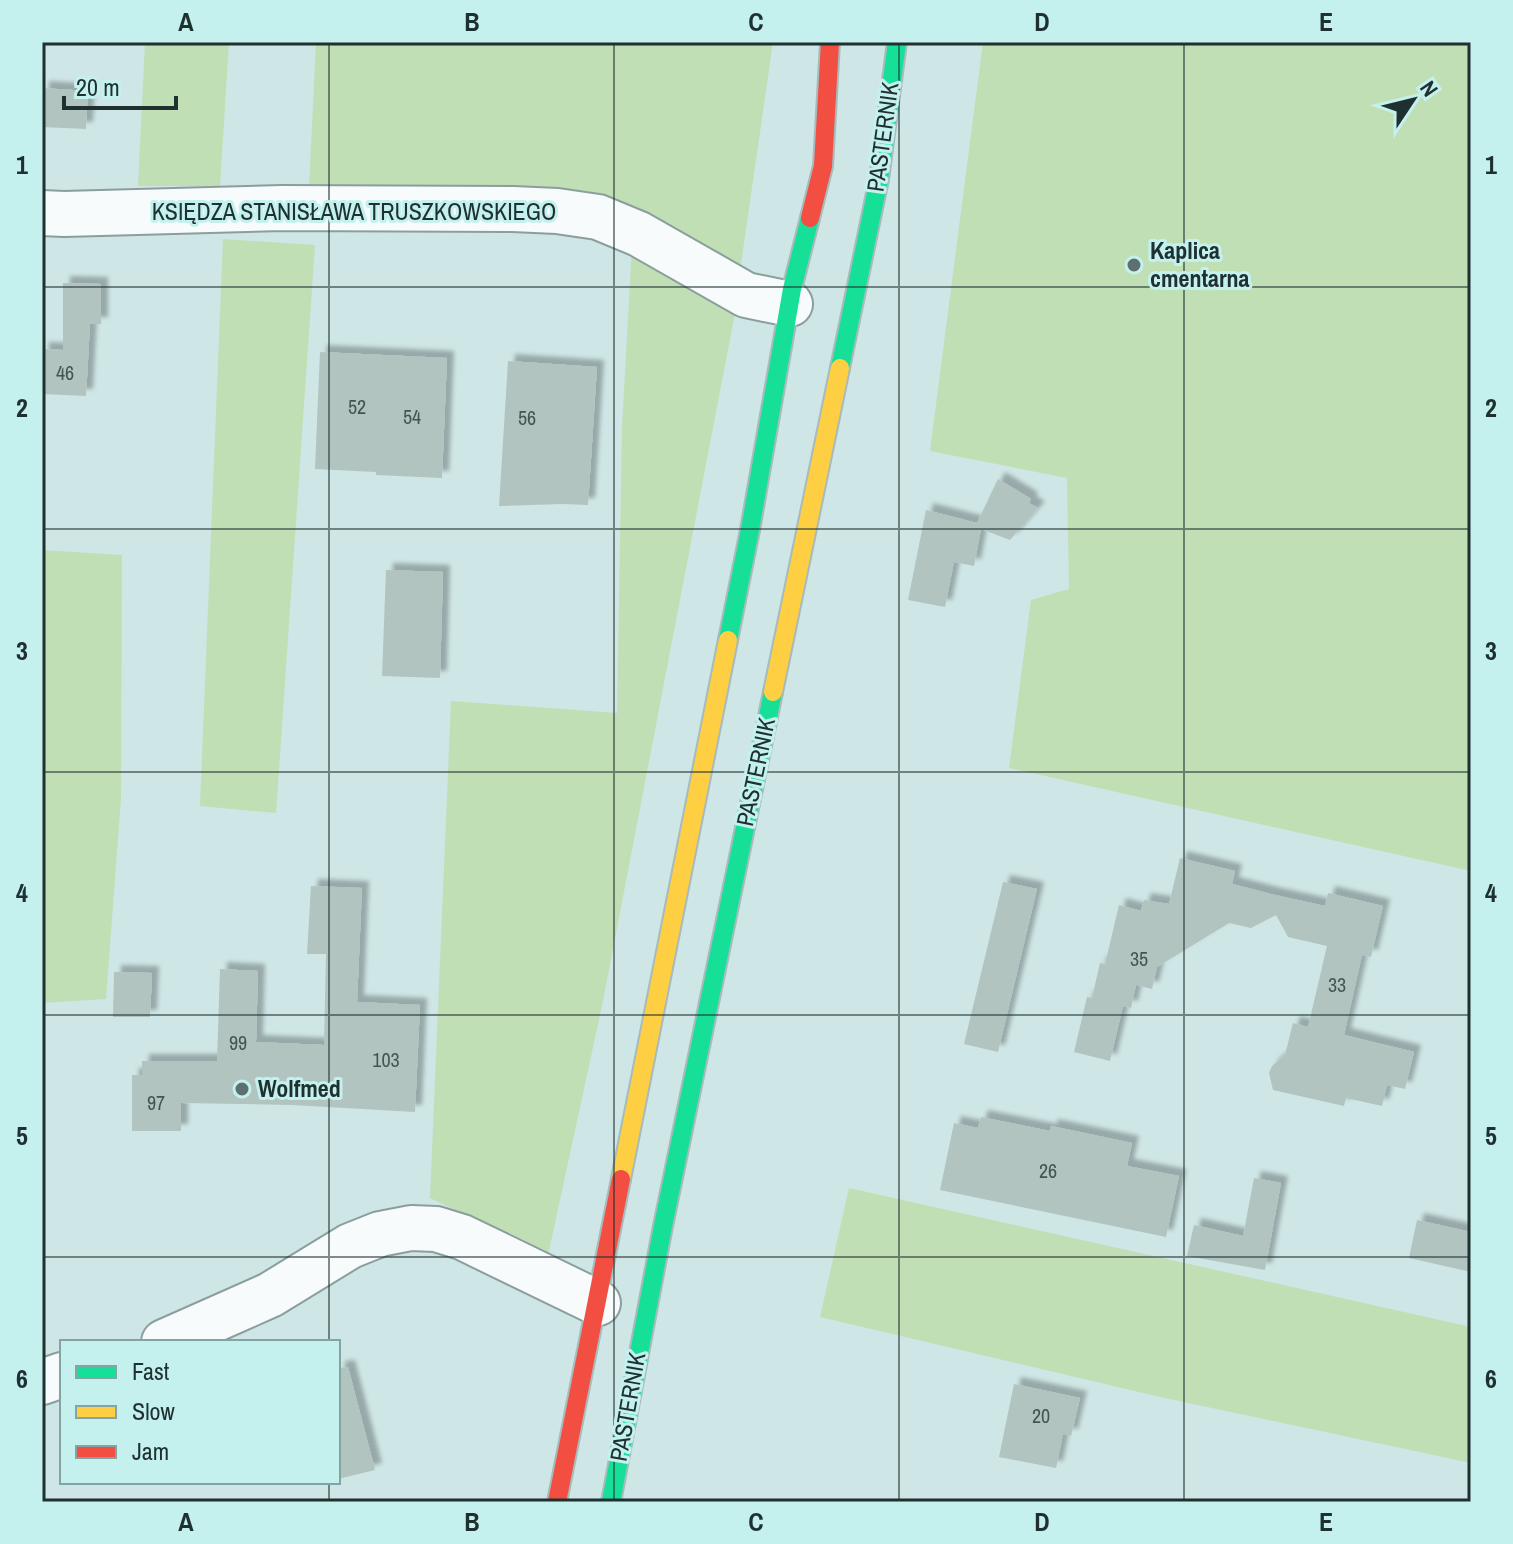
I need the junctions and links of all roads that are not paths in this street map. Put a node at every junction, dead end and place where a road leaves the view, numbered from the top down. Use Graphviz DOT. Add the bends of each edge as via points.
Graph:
graph roads {
  1 [pos="830,42"];
  2 [pos="897,42"];
  3 [pos="42,213"];
  4 [pos="790,304"];
  5 [pos="598,1303"];
  6 [pos="169,1340"];
  7 [pos="557,1502"];
  8 [pos="611,1502"];
  1 -- 4 [label="main road, PASTERNIK" via="823,166"];
  2 -- 8 [label="main road, PASTERNIK" via="876,193"];
  3 -- 4 [label="street, KSIĘDZA STANISŁAWA TRUSZKOWSKIEGO" via="282,208 557,211 598,217 639,234 746,295"];
  4 -- 5 [label="main road, PASTERNIK"];
  5 -- 6 [label="street" via="462,1237 411,1228 350,1246 270,1295"];
  5 -- 7 [label="main road, PASTERNIK"];
}
